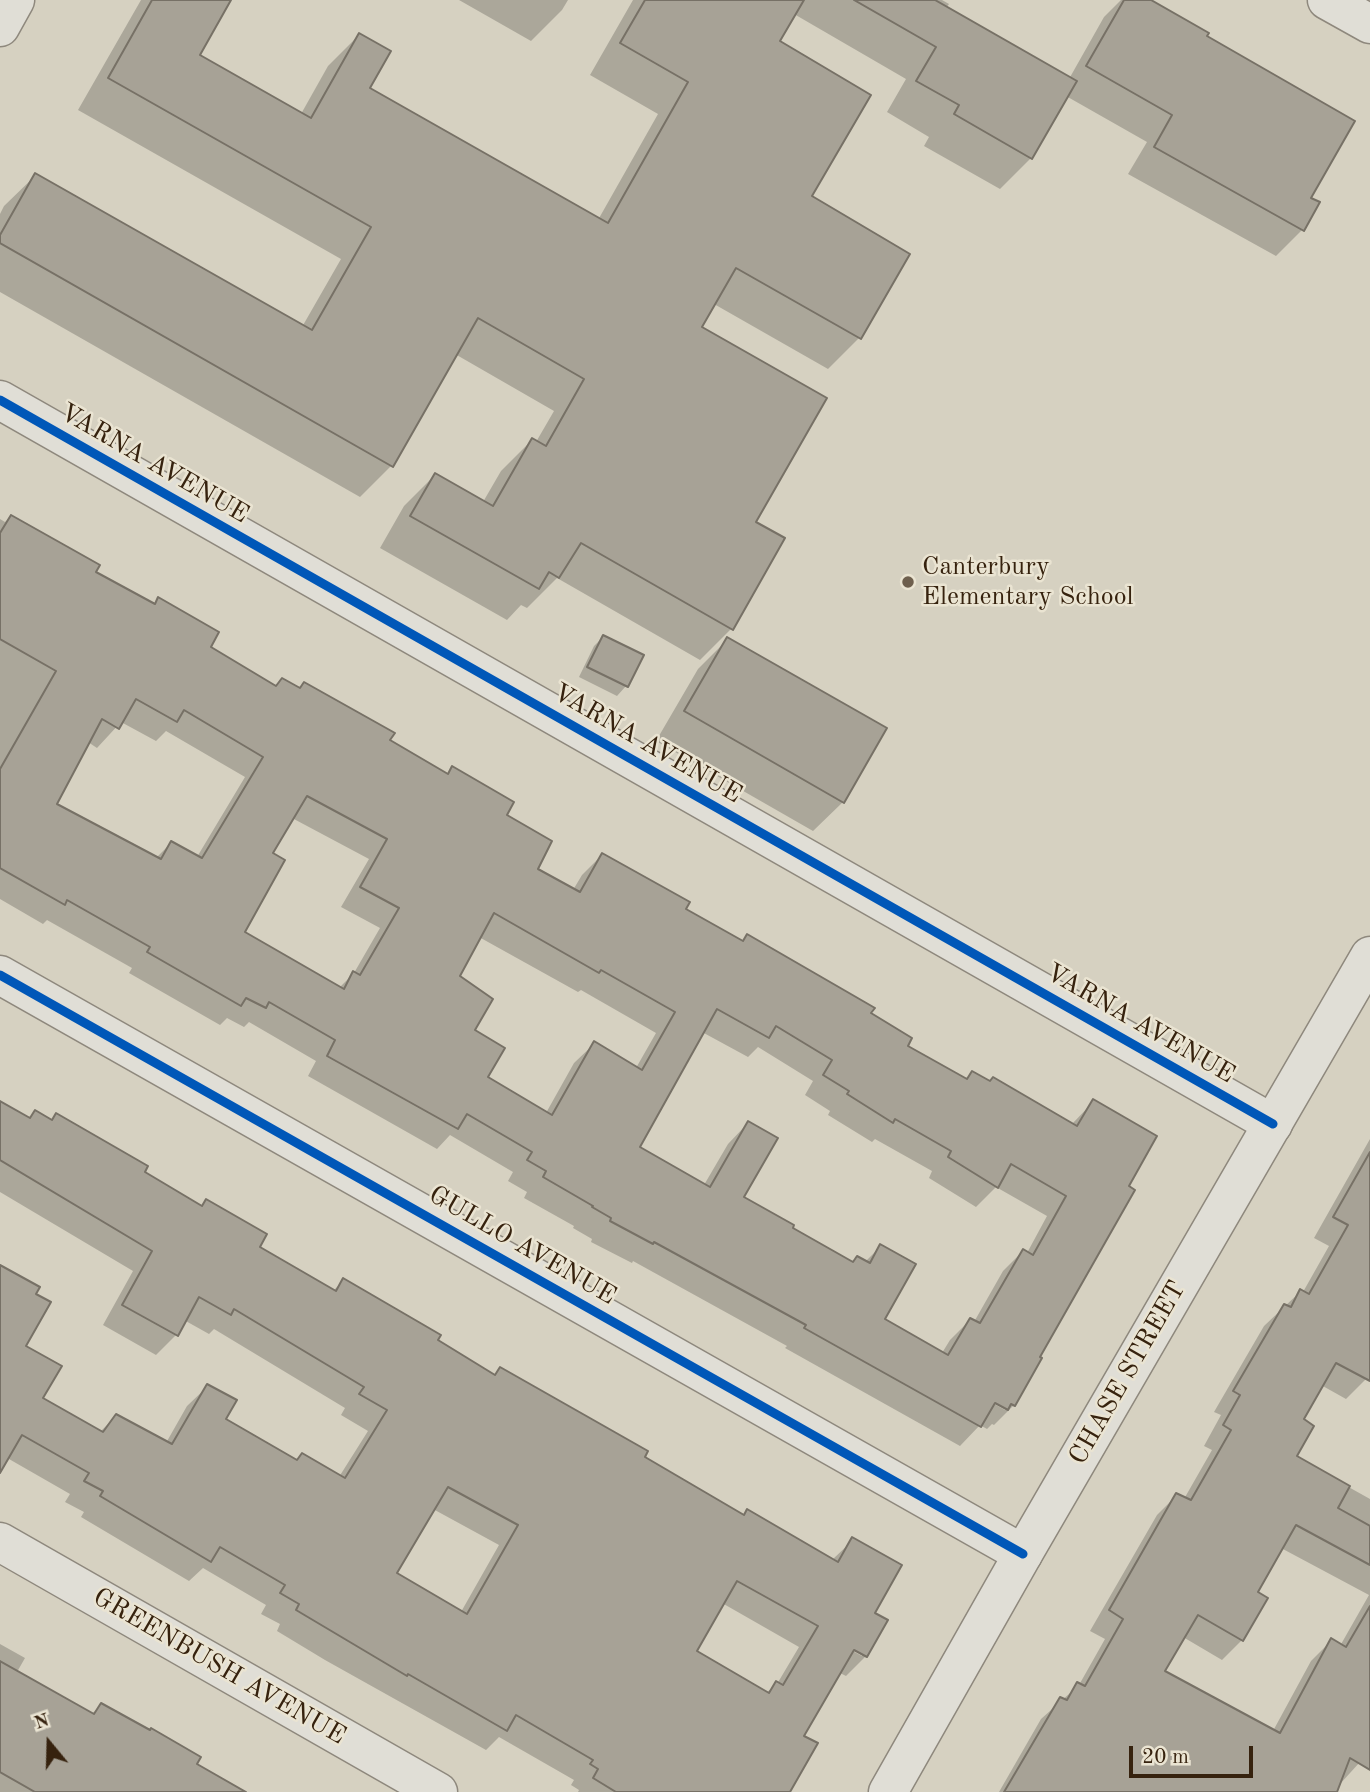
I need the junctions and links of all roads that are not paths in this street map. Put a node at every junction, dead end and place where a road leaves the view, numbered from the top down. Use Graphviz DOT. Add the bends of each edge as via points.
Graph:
graph roads {
  1 [pos="15,0"];
  2 [pos="1327,0"];
  3 [pos="1370,24"];
  4 [pos="0,27"];
  5 [pos="0,400"];
  6 [pos="1370,956"];
  7 [pos="0,975"];
  8 [pos="1273,1124"];
  9 [pos="0,1542"];
  10 [pos="1023,1554"];
  11 [pos="438,1792"];
  12 [pos="888,1792"];
  1 -- 4 [label="street"];
  2 -- 3 [label="street"];
  5 -- 8 [label="street, VARNA AVENUE"];
  6 -- 8 [label="street, CHASE STREET"];
  7 -- 10 [label="street, GULLO AVENUE"];
  8 -- 10 [label="street, CHASE STREET"];
  9 -- 11 [label="street, GREENBUSH AVENUE"];
  10 -- 12 [label="street, CHASE STREET"];
}
